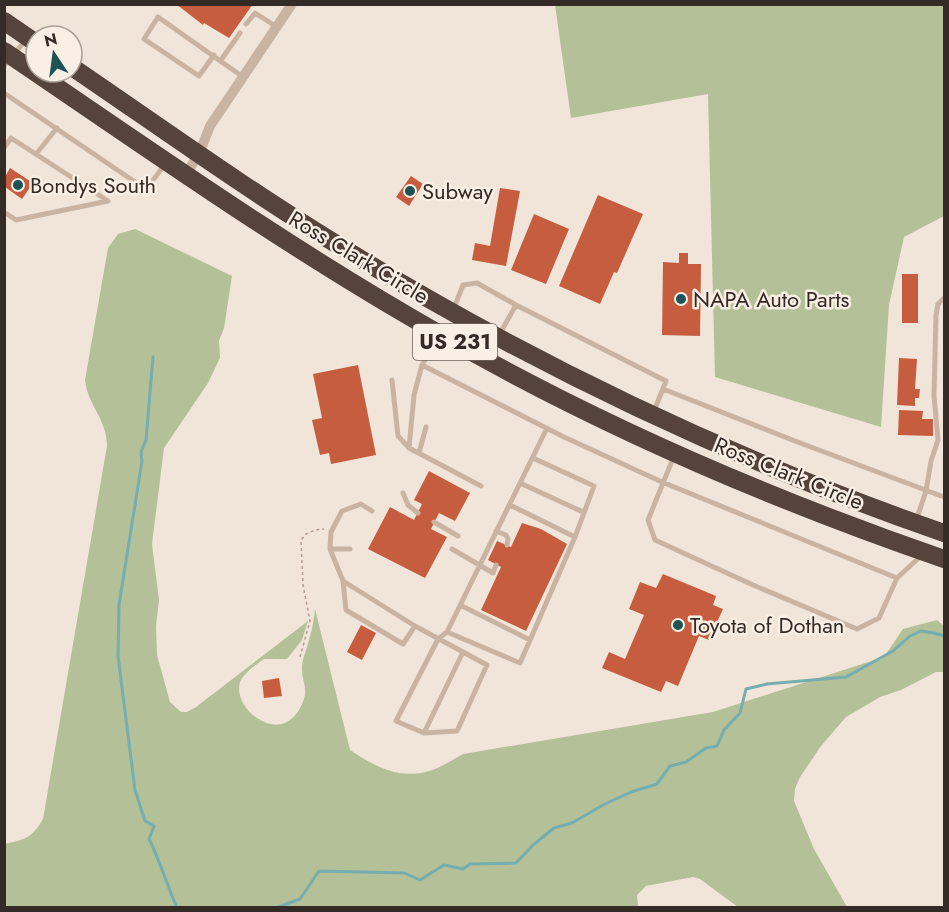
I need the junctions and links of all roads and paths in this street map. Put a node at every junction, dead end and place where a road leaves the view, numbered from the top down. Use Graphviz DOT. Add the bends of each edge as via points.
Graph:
graph roads {
  1 [pos="292,4"];
  2 [pos="4,21"];
  3 [pos="246,24"];
  4 [pos="277,27"];
  5 [pos="240,33"];
  6 [pos="24,35"];
  7 [pos="24,46"];
  8 [pos="214,55"];
  9 [pos="7,58"];
  10 [pos="221,60"];
  11 [pos="84,75"];
  12 [pos="243,77"];
  13 [pos="4,93"];
  14 [pos="57,128"];
  15 [pos="4,148"];
  16 [pos="36,154"];
  17 [pos="199,154"];
  18 [pos="166,161"];
  19 [pos="186,174"];
  20 [pos="4,212"];
  21 [pos="344,249"];
  22 [pos="332,271"];
  23 [pos="945,298"];
  24 [pos="516,305"];
  25 [pos="452,313"];
  26 [pos="440,335"];
  27 [pos="498,337"];
  28 [pos="422,365"];
  29 [pos="392,380"];
  30 [pos="663,389"];
  31 [pos="652,415"];
  32 [pos="426,427"];
  33 [pos="547,428"];
  34 [pos="685,430"];
  35 [pos="409,448"];
  36 [pos="419,453"];
  37 [pos="676,453"];
  38 [pos="533,458"];
  39 [pos="662,482"];
  40 [pos="520,483"];
  41 [pos="481,486"];
  42 [pos="926,491"];
  43 [pos="403,493"];
  44 [pos="945,497"];
  45 [pos="510,505"];
  46 [pos="372,511"];
  47 [pos="584,512"];
  48 [pos="418,513"];
  49 [pos="434,522"];
  50 [pos="915,523"];
  51 [pos="496,531"];
  52 [pos="331,532"];
  53 [pos="945,532"];
  54 [pos="458,536"];
  55 [pos="575,537"];
  56 [pos="507,544"];
  57 [pos="907,546"];
  58 [pos="330,549"];
  59 [pos="350,549"];
  60 [pos="452,549"];
  61 [pos="926,552"];
  62 [pos="945,559"];
  63 [pos="479,564"];
  64 [pos="496,565"];
  65 [pos="897,578"];
  66 [pos="343,581"];
  67 [pos="460,605"];
  68 [pos="415,626"];
  69 [pos="447,632"];
  70 [pos="438,639"];
  71 [pos="530,640"];
  72 [pos="463,652"];
  73 [pos="300,657"];
  74 [pos="424,733"];
  1 -- 4 [label="street"];
  2 -- 6 [label="highway"];
  3 -- 4 [label="lane" via="255,13"];
  4 -- 12 [label="street"];
  5 -- 10 [label="lane"];
  7 -- 9 [label="lane"];
  8 -- 8 [label="lane" via="158,17 144,39 199,76"];
  8 -- 10 [label="lane"];
  9 -- 18 [label="highway, Ross Clark Circle / US 231"];
  10 -- 12 [label="lane"];
  11 -- 17 [label="highway, Ross Clark Circle / US 231"];
  12 -- 17 [label="street" via="210,126"];
  13 -- 14 [label="lane"];
  14 -- 16 [label="lane"];
  14 -- 18 [label="lane" via="138,184 150,184"];
  15 -- 16 [label="lane" via="11,138"];
  16 -- 20 [label="lane" via="108,201 16,220"];
  17 -- 19 [label="street"];
  17 -- 21 [label="highway, Ross Clark Circle / US 231"];
  18 -- 19 [label="highway, Ross Clark Circle / US 231"];
  19 -- 22 [label="highway, Ross Clark Circle / US 231"];
  21 -- 22 [label="highway"];
  21 -- 25 [label="highway, Ross Clark Circle / US 231"];
  22 -- 26 [label="highway, Ross Clark Circle / US 231"];
  23 -- 42 [label="lane" via="938,304 936,315 934,396 938,440"];
  24 -- 25 [label="lane" via="477,283 463,285"];
  24 -- 27 [label="lane"];
  24 -- 30 [label="lane" via="666,381"];
  25 -- 26 [label="highway"];
  25 -- 27 [label="highway, Ross Clark Circle / US 231"];
  26 -- 28 [label="lane"];
  26 -- 37 [label="highway, Ross Clark Circle / US 231"];
  27 -- 31 [label="highway, Ross Clark Circle / US 231"];
  28 -- 33 [label="lane"];
  28 -- 35 [label="lane" via="414,395"];
  29 -- 35 [label="lane" via="398,436"];
  30 -- 31 [label="lane"];
  30 -- 42 [label="lane"];
  31 -- 34 [label="highway, Ross Clark Circle / US 231"];
  32 -- 36 [label="lane"];
  33 -- 38 [label="lane"];
  33 -- 39 [label="lane"];
  34 -- 37 [label="highway"];
  34 -- 50 [label="highway, Ross Clark Circle / US 231"];
  35 -- 36 [label="lane"];
  36 -- 41 [label="lane"];
  37 -- 39 [label="lane"];
  37 -- 57 [label="highway, Ross Clark Circle / US 231"];
  38 -- 40 [label="lane"];
  38 -- 47 [label="lane" via="594,486"];
  39 -- 65 [label="lane"];
  39 -- 65 [label="lane" via="648,520 655,540 857,629 879,618"];
  40 -- 45 [label="lane"];
  40 -- 47 [label="lane"];
  42 -- 44 [label="lane"];
  42 -- 50 [label="lane"];
  43 -- 48 [label="lane" via="408,505"];
  45 -- 51 [label="lane"];
  45 -- 55 [label="lane"];
  46 -- 52 [label="lane" via="360,504 342,512"];
  47 -- 55 [label="lane"];
  49 -- 54 [label="lane"];
  50 -- 53 [label="highway, Ross Clark Circle / US 231"];
  50 -- 57 [label="highway"];
  51 -- 56 [label="lane" via="506,535"];
  51 -- 63 [label="lane"];
  52 -- 58 [label="lane"];
  52 -- 73 [label="path" via="315,530 301,540 310,621"];
  55 -- 71 [label="lane"];
  57 -- 61 [label="highway, Ross Clark Circle / US 231"];
  58 -- 59 [label="lane"];
  58 -- 66 [label="lane"];
  60 -- 63 [label="lane"];
  61 -- 62 [label="highway, Ross Clark Circle / US 231"];
  61 -- 65 [label="lane"];
  63 -- 64 [label="lane" via="493,573"];
  63 -- 67 [label="lane"];
  66 -- 68 [label="lane"];
  66 -- 68 [label="lane" via="346,610 403,644"];
  67 -- 69 [label="lane"];
  67 -- 71 [label="lane"];
  68 -- 70 [label="lane"];
  69 -- 70 [label="lane"];
  69 -- 71 [label="lane" via="520,663"];
  70 -- 72 [label="lane"];
  70 -- 74 [label="lane" via="396,721"];
  72 -- 74 [label="lane"];
  72 -- 74 [label="lane" via="487,665 457,730"];
}
